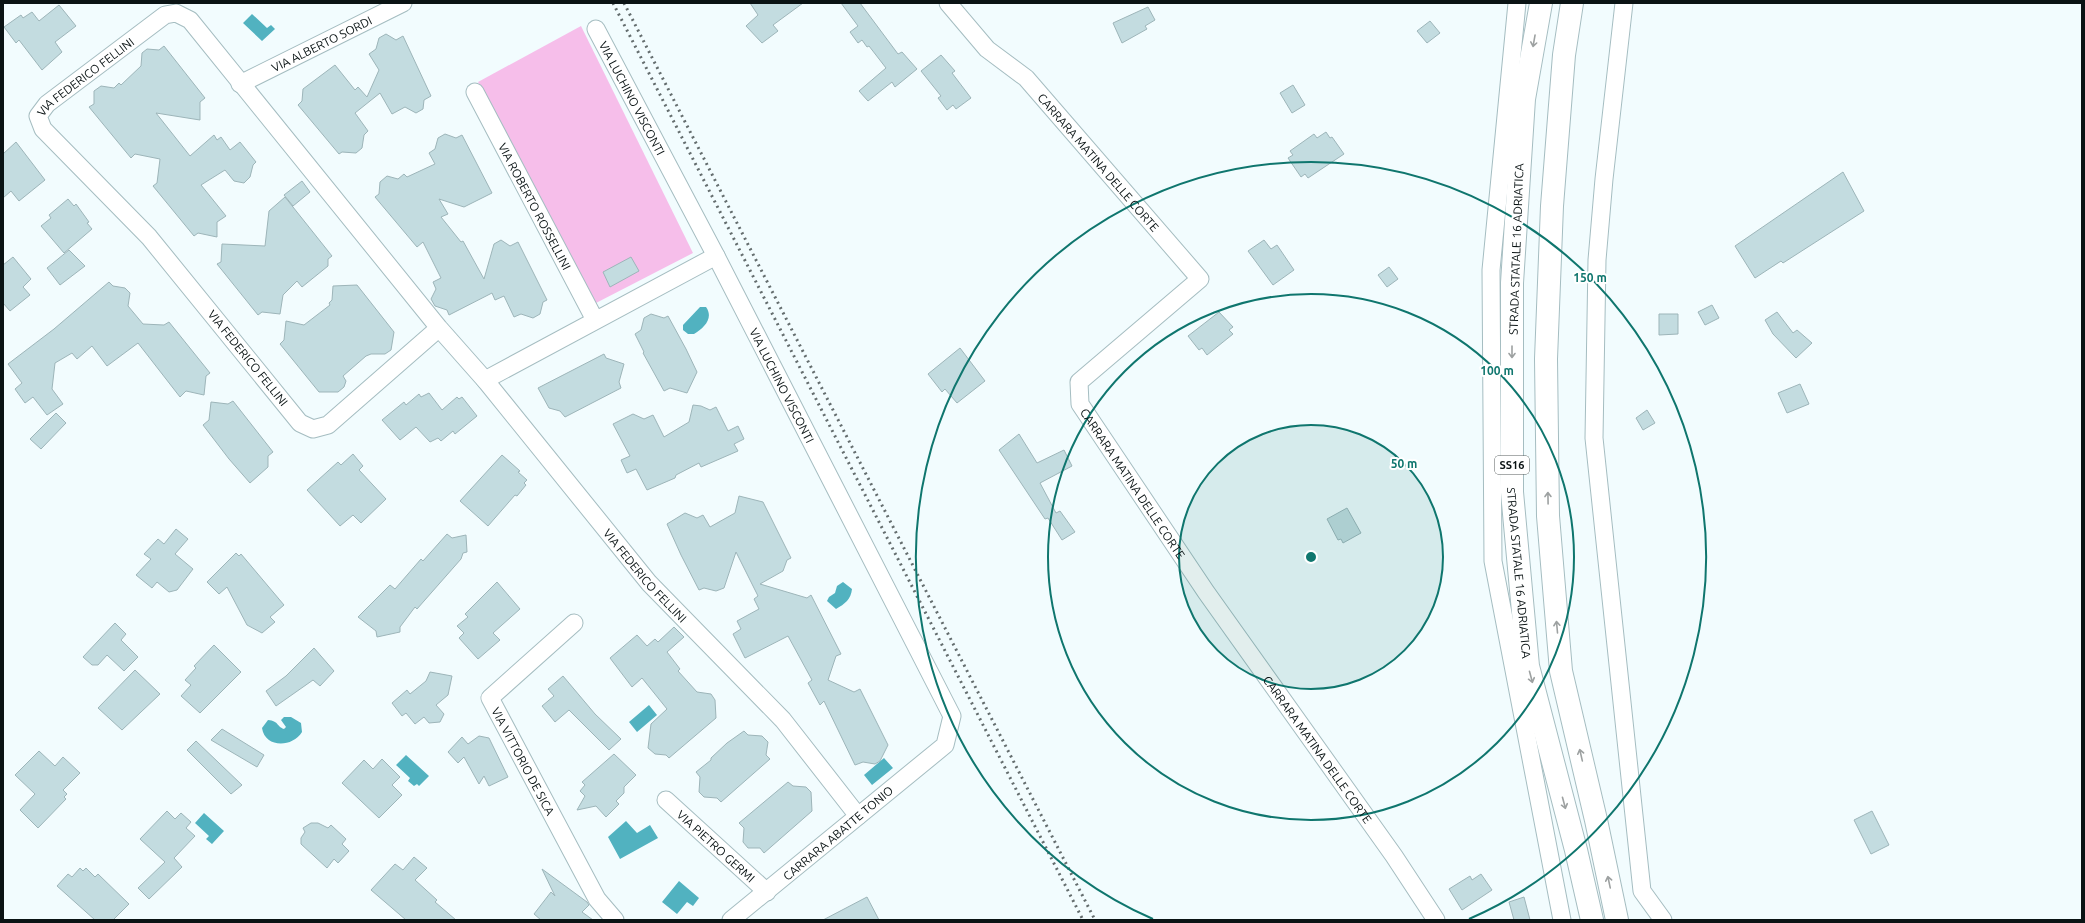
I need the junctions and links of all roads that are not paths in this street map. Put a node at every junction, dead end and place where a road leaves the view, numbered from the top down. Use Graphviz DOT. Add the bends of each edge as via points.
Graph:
graph roads {
  1 [pos="403,3"];
  2 [pos="948,3"];
  3 [pos="1517,3"];
  4 [pos="1541,3"];
  5 [pos="1572,3"];
  6 [pos="1624,3"];
  7 [pos="596,29"];
  8 [pos="240,84"];
  9 [pos="475,92"];
  10 [pos="716,256"];
  11 [pos="596,320"];
  12 [pos="439,328"];
  13 [pos="485,380"];
  14 [pos="574,623"];
  15 [pos="945,745"];
  16 [pos="666,800"];
  17 [pos="858,816"];
  18 [pos="766,892"];
  19 [pos="615,920"];
  20 [pos="731,920"];
  21 [pos="1436,920"];
  22 [pos="1562,920"];
  23 [pos="1592,920"];
  24 [pos="1617,920"];
  25 [pos="1663,920"];
  1 -- 8 [label="street, VIA ALBERTO SORDI"];
  2 -- 21 [label="street, CARRARA MATINA DELLE CORTE" via="987,49 1026,78 1200,279 1079,382 1080,404 1206,592 1394,856"];
  3 -- 22 [label="street" via="1491,270 1493,561"];
  4 -- 23 [label="highway, STRADA STATALE 16 ADRIATICA / SS16, one-way" via="1524,99 1512,283 1512,492 1528,666"];
  24 -- 5 [label="highway, one-way" via="1561,671 1548,516 1546,359 1552,206 1564,55"];
  6 -- 25 [label="street" via="1597,260 1594,438 1642,891"];
  7 -- 10 [label="street, VIA LUCHINO VISCONTI"];
  8 -- 12 [label="street, VIA FEDERICO FELLINI"];
  8 -- 12 [label="street, VIA FEDERICO FELLINI" via="190,20 176,13 165,14 47,104 38,116 43,129 149,237 300,423 314,429 328,425"];
  9 -- 11 [label="street, VIA ROBERTO ROSSELLINI"];
  10 -- 11 [label="street"];
  10 -- 15 [label="street, VIA LUCHINO VISCONTI" via="952,716"];
  11 -- 13 [label="street"];
  12 -- 13 [label="street, VIA FEDERICO FELLINI"];
  13 -- 17 [label="street, VIA FEDERICO FELLINI" via="649,583 784,720"];
  14 -- 19 [label="street, VIA VITTORIO DE SICA" via="490,698 597,899"];
  15 -- 17 [label="street, CARRARA ABATTE TONIO"];
  16 -- 18 [label="street, VIA PIETRO GERMI"];
  17 -- 18 [label="street, CARRARA ABATTE TONIO"];
  18 -- 20 [label="street, CARRARA ABATTE TONIO"];
}
